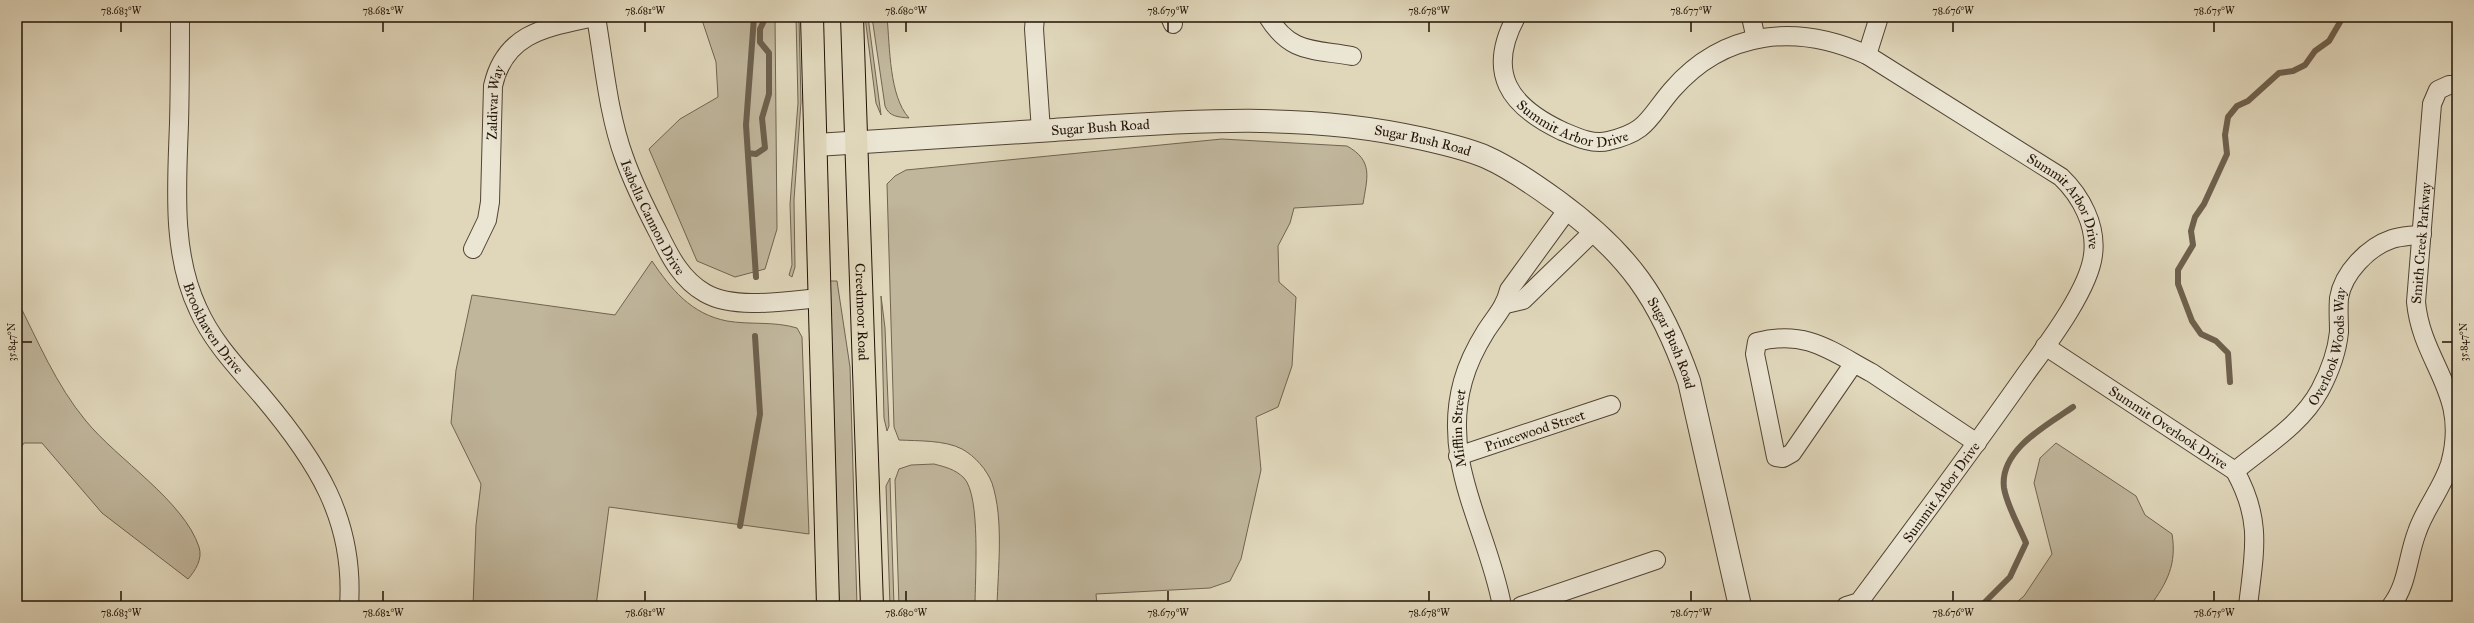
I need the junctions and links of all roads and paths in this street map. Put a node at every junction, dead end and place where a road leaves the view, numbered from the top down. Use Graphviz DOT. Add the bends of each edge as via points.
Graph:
graph roads {
  1 [pos="180,17"];
  2 [pos="595,17"];
  3 [pos="812,17"];
  4 [pos="852,17"];
  5 [pos="1035,17"];
  6 [pos="1268,17"];
  7 [pos="1516,17"];
  8 [pos="1751,17"];
  9 [pos="1879,17"];
  10 [pos="1756,39"];
  11 [pos="1866,55"];
  12 [pos="1352,56"];
  13 [pos="2457,85"];
  14 [pos="1041,131"];
  15 [pos="856,142"];
  16 [pos="816,145"];
  17 [pos="1568,209"];
  18 [pos="1595,230"];
  19 [pos="2422,234"];
  20 [pos="473,249"];
  21 [pos="819,298"];
  22 [pos="1506,304"];
  23 [pos="2045,346"];
  24 [pos="1854,364"];
  25 [pos="1611,405"];
  26 [pos="2455,410"];
  27 [pos="1977,443"];
  28 [pos="1458,456"];
  29 [pos="2235,471"];
  30 [pos="1656,560"];
  31 [pos="1855,605"];
  32 [pos="349,606"];
  33 [pos="828,606"];
  34 [pos="872,606"];
  35 [pos="1502,606"];
  36 [pos="1521,606"];
  37 [pos="1740,606"];
  38 [pos="2248,606"];
  39 [pos="2391,606"];
  1 -- 32 [label="street, Brookhaven Drive" via="178,218 184,266 191,291 197,308 221,348 303,448 326,489 346,541 350,565"];
  2 -- 20 [label="street, Zaldivar Way" via="560,24 529,35 505,55 497,68 493,86 490,202 487,220"];
  2 -- 21 [label="street, Isabella Cannon Drive" via="615,124 624,156 658,233 671,258 687,280 706,293 731,302"];
  3 -- 16 [label="main road"];
  4 -- 15 [label="main road, Creedmoor Road"];
  5 -- 14 [label="street"];
  6 -- 12 [label="street" via="1280,34 1296,46"];
  7 -- 10 [label="street, Summit Arbor Drive" via="1503,52 1502,71 1513,95 1531,114 1581,140 1606,142 1629,136 1649,122 1672,91 1694,69 1733,46"];
  8 -- 10 [label="street"];
  9 -- 11 [label="street"];
  10 -- 11 [label="street, Summit Arbor Drive" via="1809,36 1832,40"];
  11 -- 23 [label="street, Summit Arbor Drive" via="2061,177 2074,190 2086,211 2092,233 2093,255 2077,295"];
  13 -- 19 [label="street, Smith Creek Parkway" via="2449,85 2438,90 2432,104"];
  14 -- 15 [label="street, Sugar Bush Road"];
  14 -- 17 [label="street, Sugar Bush Road" via="1197,120 1317,125 1387,132 1485,156"];
  15 -- 16 [label="street, Sugar Bush Road"];
  15 -- 34 [label="main road, Creedmoor Road"];
  16 -- 21 [label="main road"];
  17 -- 18 [label="street, Sugar Bush Road"];
  17 -- 22 [label="street, Mifflin Street" via="1509,290"];
  18 -- 22 [label="street" via="1523,300"];
  18 -- 37 [label="street, Sugar Bush Road" via="1640,278 1679,351 1689,381"];
  19 -- 26 [label="street, Smith Creek Parkway" via="2416,302 2418,323"];
  19 -- 29 [label="street, Overlook Woods Way" via="2391,239 2365,254 2350,273 2340,297 2338,333 2331,365 2320,390 2304,413 2284,433"];
  21 -- 33 [label="main road"];
  22 -- 28 [label="street, Mifflin Street" via="1480,341 1467,367 1458,410"];
  23 -- 27 [label="street, Summit Arbor Drive"];
  23 -- 29 [label="street, Summit Overlook Drive"];
  24 -- 24 [label="street" via="1820,345 1796,337 1771,338 1757,342 1757,367 1776,457 1783,458 1792,453"];
  24 -- 27 [label="street"];
  25 -- 28 [label="street, Princewood Street"];
  26 -- 39 [label="street, Smith Creek Parkway" via="2454,442 2449,464 2441,486 2417,532 2407,575 2399,596"];
  27 -- 31 [label="street, Summit Arbor Drive"];
  28 -- 35 [label="street, Mifflin Street" via="1496,576"];
  29 -- 38 [label="street, Summit Overlook Drive" via="2253,512 2256,537"];
  30 -- 36 [label="street"];
}
